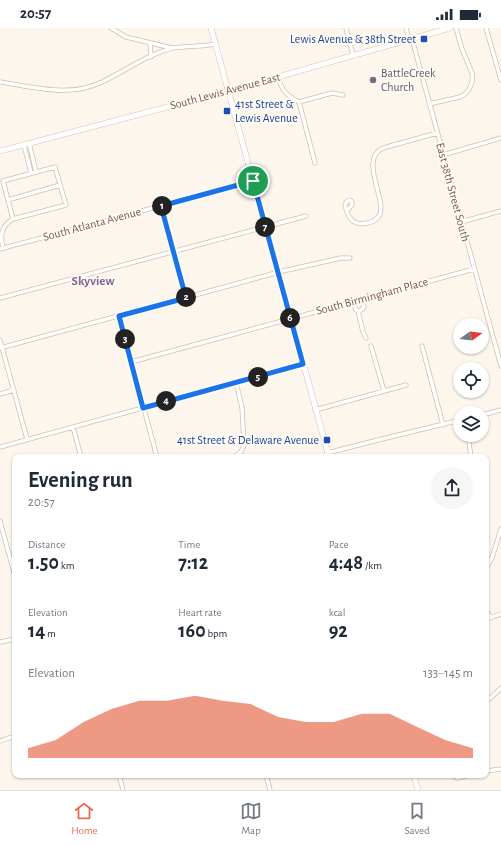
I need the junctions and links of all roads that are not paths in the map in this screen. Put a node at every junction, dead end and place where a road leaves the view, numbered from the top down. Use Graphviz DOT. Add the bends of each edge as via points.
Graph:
graph roads {
  1 [pos="111,28"];
  2 [pos="211,28"];
  3 [pos="346,28"];
  4 [pos="406,28"];
  5 [pos="450,28"];
  6 [pos="456,28"];
  7 [pos="486,28"];
  8 [pos="410,39"];
  9 [pos="150,43"];
  10 [pos="215,44"];
  11 [pos="173,48"];
  12 [pos="353,55"];
  13 [pos="151,57"];
  14 [pos="278,77"];
  15 [pos="501,80"];
  16 [pos="0,81"];
  17 [pos="228,91"];
  18 [pos="343,95"];
  19 [pos="299,102"];
  20 [pos="429,104"];
  21 [pos="437,133"];
  22 [pos="501,138"];
  23 [pos="26,144"];
  24 [pos="0,151"];
  25 [pos="443,155"];
  26 [pos="315,163"];
  27 [pos="36,172"];
  28 [pos="31,173"];
  29 [pos="253,181"];
  30 [pos="60,186"];
  31 [pos="8,200"];
  32 [pos="161,206"];
  33 [pos="347,211"];
  34 [pos="501,211"];
  35 [pos="306,216"];
  36 [pos="13,219"];
  37 [pos="461,222"];
  38 [pos="265,227"];
  39 [pos="2,249"];
  40 [pos="173,252"];
  41 [pos="350,258"];
  42 [pos="474,269"];
  43 [pos="278,273"];
  44 [pos="0,298"];
  45 [pos="186,298"];
  46 [pos="362,299"];
  47 [pos="353,302"];
  48 [pos="358,312"];
  49 [pos="119,316"];
  50 [pos="290,319"];
  51 [pos="366,338"];
  52 [pos="0,340"];
  53 [pos="371,346"];
  54 [pos="422,346"];
  55 [pos="1,348"];
  56 [pos="131,362"];
  57 [pos="303,364"];
  58 [pos="501,366"];
  59 [pos="236,382"];
  60 [pos="406,385"];
  61 [pos="14,390"];
  62 [pos="384,391"];
  63 [pos="0,394"];
  64 [pos="143,408"];
  65 [pos="315,410"];
  66 [pos="501,410"];
  67 [pos="489,413"];
  68 [pos="453,422"];
  69 [pos="443,424"];
  70 [pos="73,427"];
  71 [pos="27,439"];
  72 [pos="469,442"];
  73 [pos="0,447"];
  74 [pos="80,454"];
  75 [pos="156,454"];
  76 [pos="238,454"];
  77 [pos="328,454"];
  78 [pos="331,454"];
  79 [pos="471,454"];
  80 [pos="0,521"];
  81 [pos="501,529"];
  82 [pos="489,563"];
  83 [pos="12,565"];
  84 [pos="501,614"];
  85 [pos="489,619"];
  86 [pos="12,640"];
  87 [pos="0,642"];
  88 [pos="501,689"];
  89 [pos="489,699"];
  90 [pos="12,737"];
  91 [pos="0,741"];
  92 [pos="501,769"];
  93 [pos="489,771"];
  94 [pos="120,778"];
  95 [pos="267,778"];
  96 [pos="415,778"];
  97 [pos="123,790"];
  98 [pos="270,790"];
  99 [pos="418,790"];
  1 -- 9 [label="street" via="126,37"];
  2 -- 10 [label="main road"];
  3 -- 12 [label="street"];
  4 -- 8 [label="street, East 38th Street South"];
  5 -- 8 [label="main road, South Lewis Avenue East"];
  6 -- 20 [label="street" via="473,77 470,88 460,97"];
  7 -- 15 [label="street"];
  8 -- 12 [label="main road, South Lewis Avenue East"];
  8 -- 20 [label="street, East 38th Street South"];
  9 -- 11 [label="street"];
  9 -- 13 [label="street"];
  10 -- 11 [label="street"];
  10 -- 17 [label="main road"];
  11 -- 13 [label="street"];
  12 -- 14 [label="main road, South Lewis Avenue East"];
  13 -- 16 [label="street" via="100,83 77,89 54,90"];
  14 -- 17 [label="main road, South Lewis Avenue East"];
  14 -- 19 [label="street" via="283,90"];
  17 -- 23 [label="main road, South Lewis Avenue East"];
  17 -- 29 [label="main road"];
  18 -- 19 [label="street" via="332,93"];
  19 -- 26 [label="street"];
  20 -- 21 [label="street, East 38th Street South"];
  21 -- 25 [label="street, East 38th Street South"];
  21 -- 33 [label="street" via="376,152 373,164 380,214 374,221 358,223 350,219"];
  22 -- 25 [label="street"];
  23 -- 24 [label="main road, South Lewis Avenue East"];
  23 -- 27 [label="street"];
  23 -- 28 [label="street"];
  25 -- 37 [label="street, East 38th Street South"];
  27 -- 28 [label="street"];
  27 -- 30 [label="street" via="55,166"];
  28 -- 31 [label="street" via="3,181"];
  29 -- 32 [label="street, South Atlanta Avenue"];
  29 -- 38 [label="main road"];
  30 -- 31 [label="street"];
  30 -- 36 [label="street" via="66,205"];
  31 -- 36 [label="street"];
  32 -- 39 [label="street, South Atlanta Avenue"];
  32 -- 40 [label="street"];
  34 -- 37 [label="street"];
  35 -- 38 [label="street"];
  36 -- 39 [label="street" via="4,227 1,234"];
  37 -- 42 [label="street, East 38th Street South"];
  38 -- 40 [label="street"];
  38 -- 43 [label="main road"];
  40 -- 44 [label="street"];
  40 -- 45 [label="street"];
  41 -- 43 [label="street"];
  42 -- 46 [label="street, South Birmingham Place"];
  42 -- 58 [label="street, East 38th Street South"];
  43 -- 45 [label="street"];
  43 -- 50 [label="main road"];
  45 -- 49 [label="street"];
  46 -- 47 [label="street, South Birmingham Place"];
  46 -- 48 [label="street" via="364,307"];
  47 -- 48 [label="street"];
  47 -- 50 [label="street, South Birmingham Place"];
  48 -- 51 [label="street"];
  49 -- 55 [label="street"];
  49 -- 56 [label="street"];
  50 -- 56 [label="street, South Birmingham Place"];
  50 -- 57 [label="main road"];
  52 -- 55 [label="street"];
  53 -- 62 [label="street"];
  54 -- 69 [label="street"];
  55 -- 61 [label="street"];
  56 -- 64 [label="street"];
  57 -- 59 [label="street"];
  57 -- 65 [label="main road"];
  59 -- 64 [label="street"];
  59 -- 76 [label="street" via="242,408 244,445"];
  60 -- 62 [label="street"];
  61 -- 63 [label="street"];
  61 -- 71 [label="street"];
  62 -- 65 [label="street"];
  64 -- 70 [label="street"];
  64 -- 75 [label="street"];
  65 -- 77 [label="main road"];
  66 -- 67 [label="street"];
  68 -- 69 [label="street"];
  69 -- 78 [label="street" via="382,438"];
  70 -- 71 [label="street"];
  70 -- 74 [label="street"];
  71 -- 73 [label="street"];
  72 -- 79 [label="street"];
  80 -- 83 [label="street"];
  81 -- 82 [label="street"];
  84 -- 85 [label="street"];
  86 -- 87 [label="street"];
  88 -- 89 [label="street"];
  90 -- 91 [label="street"];
  92 -- 93 [label="street"];
  94 -- 97 [label="street"];
  95 -- 98 [label="street"];
  96 -- 99 [label="main road"];
}
